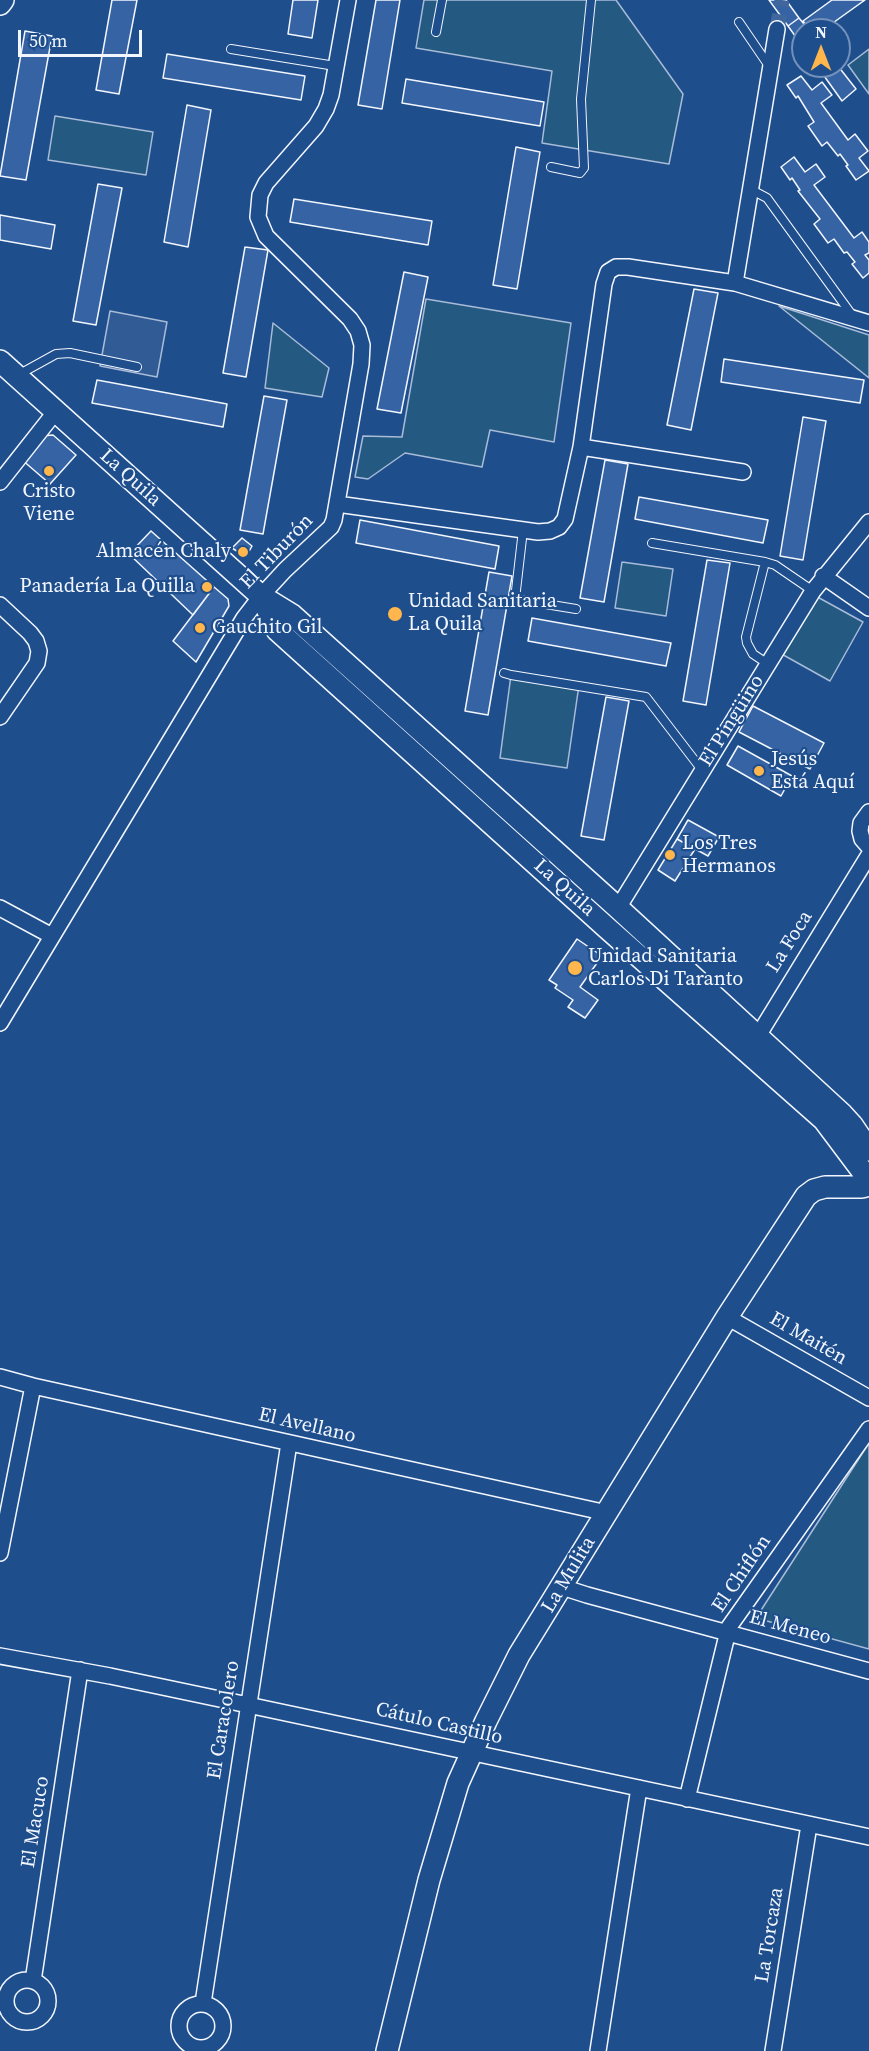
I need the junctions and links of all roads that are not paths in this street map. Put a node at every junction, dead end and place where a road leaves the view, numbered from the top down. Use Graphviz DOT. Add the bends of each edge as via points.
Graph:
graph roads {
  1 [pos="3,0"];
  2 [pos="348,0"];
  3 [pos="442,0"];
  4 [pos="591,0"];
  5 [pos="0,4"];
  6 [pos="739,22"];
  7 [pos="777,29"];
  8 [pos="436,32"];
  9 [pos="231,50"];
  10 [pos="335,66"];
  11 [pos="772,70"];
  12 [pos="551,167"];
  13 [pos="750,189"];
  14 [pos="735,283"];
  15 [pos="862,321"];
  16 [pos="0,361"];
  17 [pos="137,367"];
  18 [pos="17,376"];
  19 [pos="56,411"];
  20 [pos="581,447"];
  21 [pos="743,472"];
  22 [pos="0,482"];
  23 [pos="337,504"];
  24 [pos="869,522"];
  25 [pos="523,530"];
  26 [pos="652,543"];
  27 [pos="765,562"];
  28 [pos="823,576"];
  29 [pos="813,591"];
  30 [pos="261,596"];
  31 [pos="0,605"];
  32 [pos="869,608"];
  33 [pos="576,609"];
  34 [pos="768,664"];
  35 [pos="504,673"];
  36 [pos="0,717"];
  37 [pos="702,770"];
  38 [pos="869,812"];
  39 [pos="869,847"];
  40 [pos="869,855"];
  41 [pos="0,908"];
  42 [pos="618,908"];
  43 [pos="607,928"];
  44 [pos="52,936"];
  45 [pos="0,1023"];
  46 [pos="752,1044"];
  47 [pos="869,1150"];
  48 [pos="869,1180"];
  49 [pos="869,1185"];
  50 [pos="727,1317"];
  51 [pos="0,1377"];
  52 [pos="33,1386"];
  53 [pos="869,1398"];
  54 [pos="869,1429"];
  55 [pos="289,1443"];
  56 [pos="606,1513"];
  57 [pos="0,1553"];
  58 [pos="562,1587"];
  59 [pos="728,1633"];
  60 [pos="0,1656"];
  61 [pos="80,1670"];
  62 [pos="869,1671"];
  63 [pos="248,1705"];
  64 [pos="471,1753"];
  65 [pos="639,1788"];
  66 [pos="687,1798"];
  67 [pos="809,1825"];
  68 [pos="869,1837"];
  69 [pos="33,1981"];
  70 [pos="203,2003"];
  71 [pos="387,2051"];
  72 [pos="598,2051"];
  73 [pos="773,2051"];
  1 -- 5 [label="main road"];
  2 -- 10 [label="street, El Tiburón"];
  3 -- 8 [label="lane"];
  4 -- 12 [label="lane" via="581,99 584,168 580,173"];
  6 -- 11 [label="lane"];
  7 -- 11 [label="street"];
  9 -- 10 [label="lane"];
  10 -- 23 [label="street, El Tiburón" via="326,109 266,183 260,195 258,217 266,236 351,319 362,345"];
  11 -- 13 [label="street"];
  13 -- 14 [label="street"];
  13 -- 15 [label="lane" via="767,198"];
  14 -- 15 [label="street"];
  14 -- 20 [label="street" via="628,267 608,272"];
  16 -- 18 [label="main road, La Quila"];
  17 -- 18 [label="lane" via="63,353"];
  18 -- 19 [label="main road, La Quila"];
  19 -- 22 [label="street"];
  19 -- 30 [label="main road, La Quila"];
  20 -- 21 [label="street"];
  20 -- 25 [label="street" via="565,519 559,528"];
  23 -- 25 [label="street"];
  23 -- 30 [label="street, El Tiburón" via="331,527"];
  24 -- 28 [label="street, El Pingüino"];
  25 -- 33 [label="lane" via="515,599"];
  26 -- 27 [label="lane"];
  27 -- 29 [label="lane"];
  27 -- 34 [label="lane" via="746,637 753,654"];
  28 -- 29 [label="street, El Pingüino"];
  28 -- 32 [label="street"];
  29 -- 34 [label="street, El Pingüino"];
  30 -- 42 [label="main road, La Quila" via="292,615"];
  30 -- 43 [label="main road, La Quila" via="278,630"];
  30 -- 44 [label="street, El Tiburón"];
  31 -- 36 [label="street" via="30,633 39,651 37,663"];
  34 -- 37 [label="street, El Pingüino"];
  35 -- 37 [label="lane" via="646,697"];
  37 -- 42 [label="street, El Pingüino"];
  38 -- 39 [label="street" via="860,831"];
  40 -- 46 [label="street, La Foca"];
  41 -- 44 [label="street"];
  42 -- 43 [label="main road, El Pingüino"];
  42 -- 46 [label="main road, La Quila"];
  43 -- 46 [label="main road, La Quila"];
  44 -- 45 [label="street, El Tiburón"];
  46 -- 47 [label="main road, La Quila" via="847,1119"];
  46 -- 48 [label="main road, La Quila" via="824,1120"];
  49 -- 50 [label="main road, La Mulita" via="825,1187 806,1196"];
  50 -- 53 [label="street, El Maitén"];
  50 -- 56 [label="main road, La Mulita"];
  51 -- 52 [label="street, El Avellano"];
  52 -- 55 [label="street, El Avellano"];
  52 -- 57 [label="street"];
  54 -- 59 [label="street, El Chiflón"];
  55 -- 56 [label="street, El Avellano"];
  55 -- 63 [label="street, El Caracolero"];
  56 -- 58 [label="main road, La Mulita"];
  58 -- 59 [label="street, El Meneo"];
  58 -- 64 [label="main road, La Mulita" via="519,1655"];
  59 -- 62 [label="street, El Meneo"];
  59 -- 66 [label="street, El Chiflón"];
  60 -- 61 [label="street, Cátulo Castillo"];
  61 -- 63 [label="street, Cátulo Castillo"];
  61 -- 69 [label="street, El Macuco"];
  63 -- 64 [label="street, Cátulo Castillo"];
  63 -- 70 [label="street, El Caracolero"];
  64 -- 65 [label="street, Cátulo Castillo"];
  64 -- 71 [label="main road, La Mulita" via="438,1851"];
  65 -- 66 [label="street, Cátulo Castillo"];
  65 -- 72 [label="street"];
  66 -- 67 [label="street, Cátulo Castillo"];
  67 -- 68 [label="street, Cátulo Castillo"];
  67 -- 73 [label="street, La Torcaza"];
}
